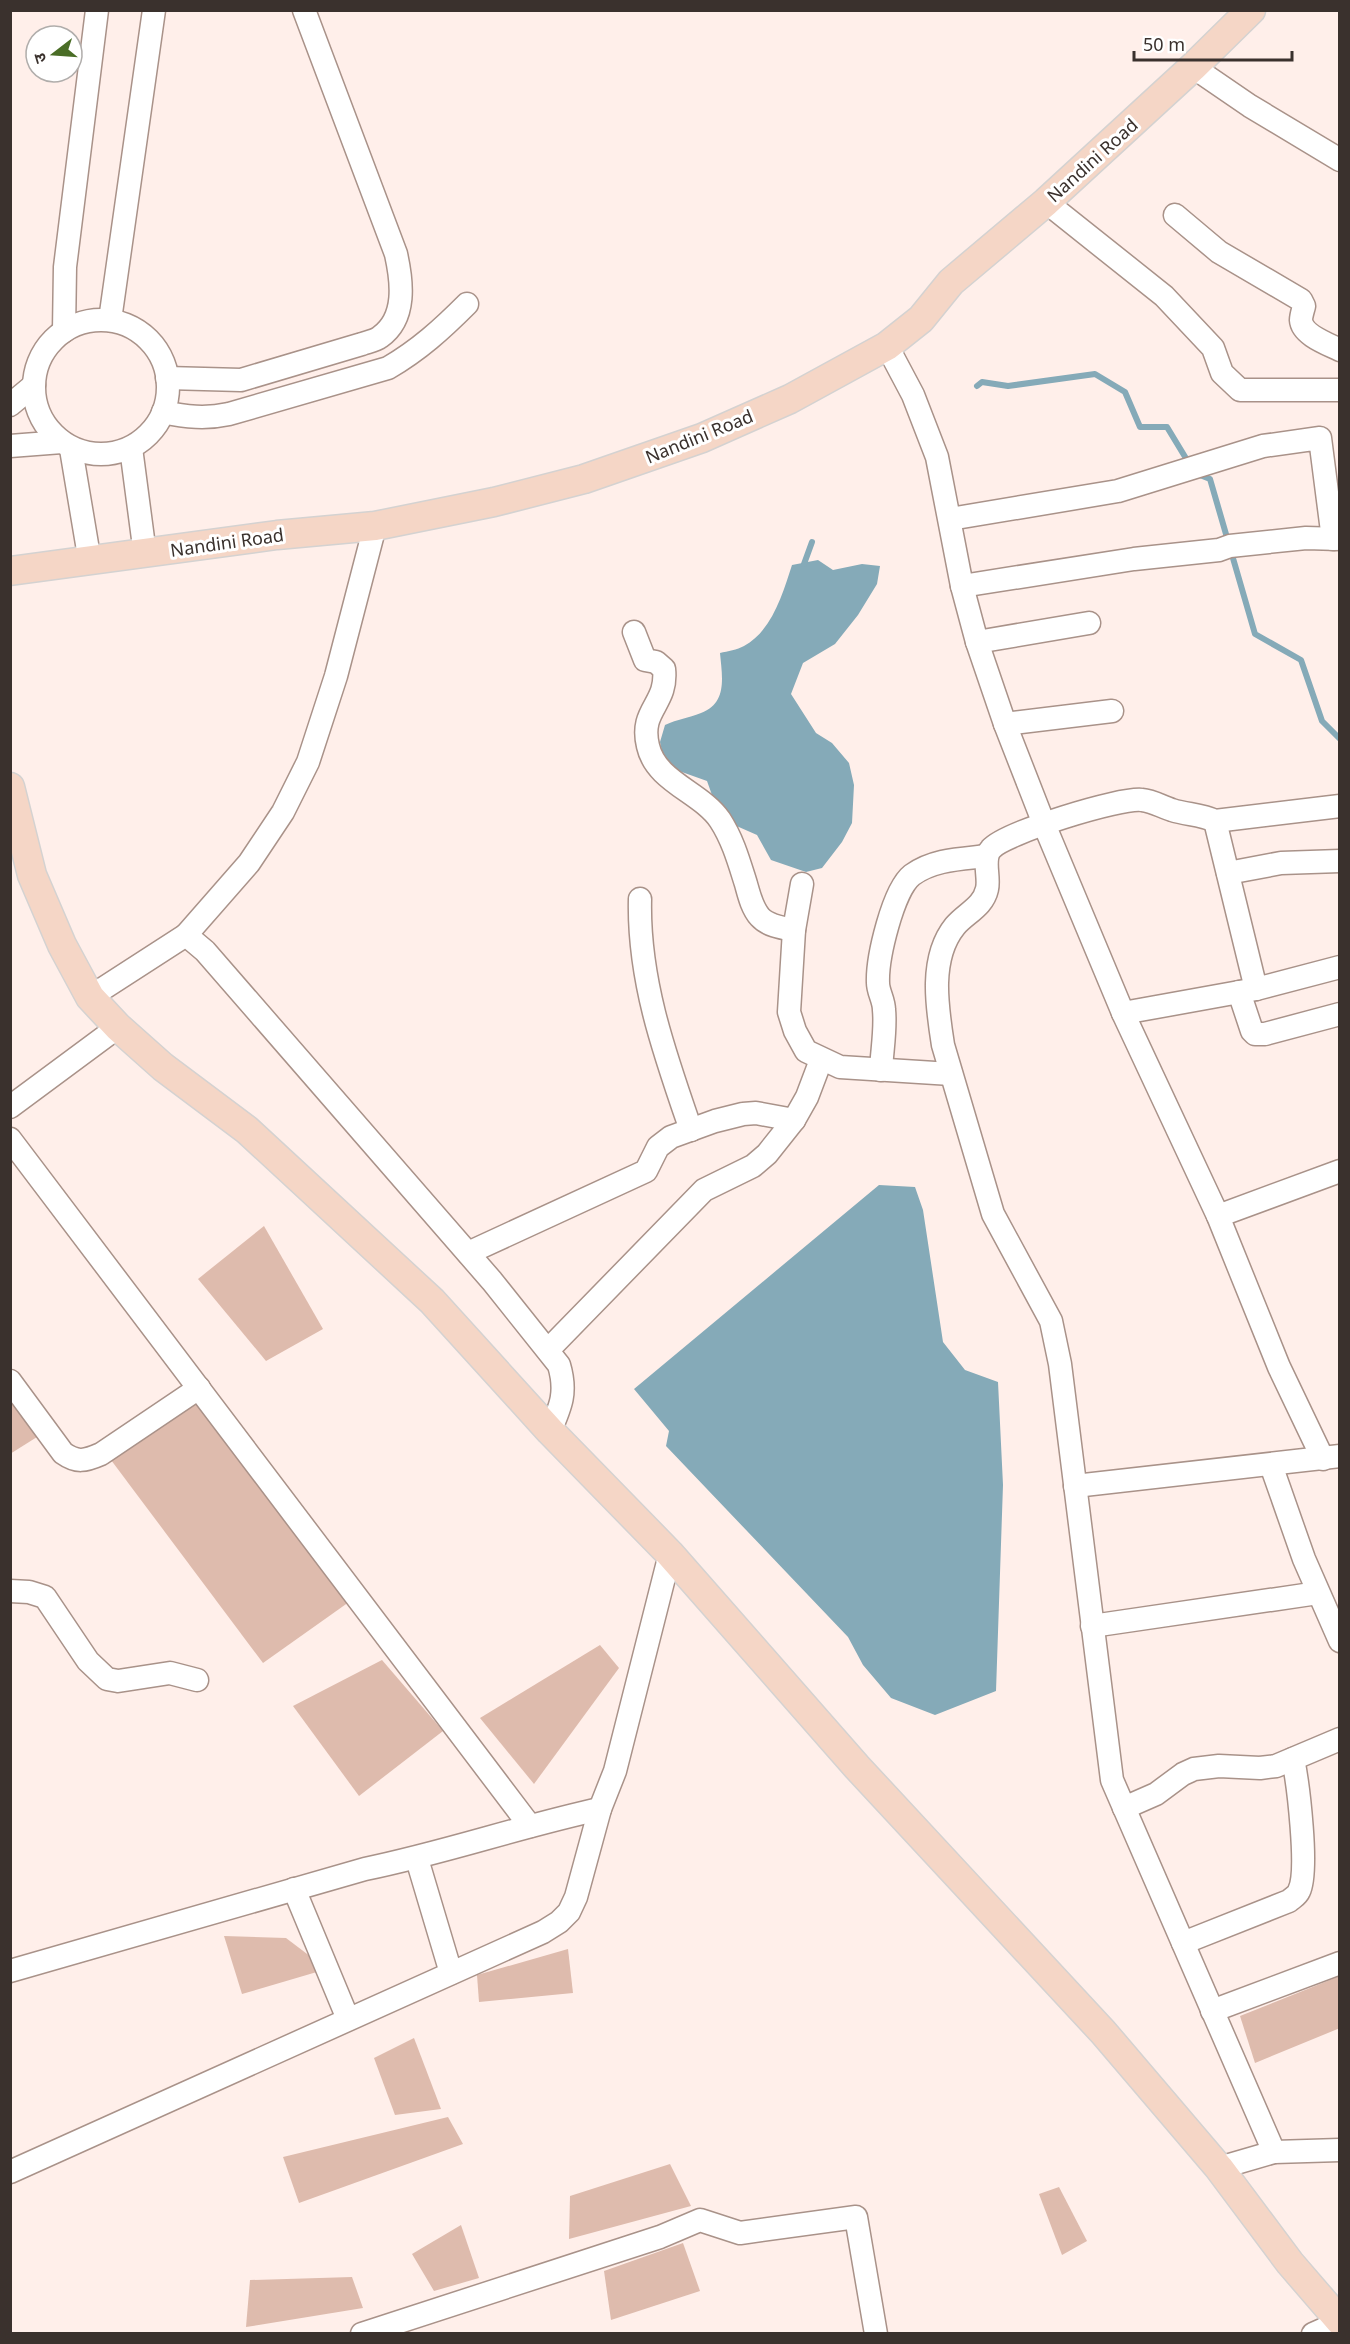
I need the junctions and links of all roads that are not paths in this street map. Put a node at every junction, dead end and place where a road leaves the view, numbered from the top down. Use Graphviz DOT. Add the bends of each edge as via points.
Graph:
graph roads {
  1 [pos="97,10"];
  2 [pos="154,10"];
  3 [pos="304,10"];
  4 [pos="1251,10"];
  5 [pos="1193,67"];
  6 [pos="1340,160"];
  7 [pos="1046,202"];
  8 [pos="1175,215"];
  9 [pos="467,304"];
  10 [pos="110,320"];
  11 [pos="64,331"];
  12 [pos="887,346"];
  13 [pos="1340,350"];
  14 [pos="167,378"];
  15 [pos="34,385"];
  16 [pos="1340,390"];
  17 [pos="10,405"];
  18 [pos="163,412"];
  19 [pos="66,445"];
  20 [pos="10,446"];
  21 [pos="131,447"];
  22 [pos="1333,492"];
  23 [pos="950,519"];
  24 [pos="375,526"];
  25 [pos="1336,539"];
  26 [pos="145,554"];
  27 [pos="90,562"];
  28 [pos="10,571"];
  29 [pos="962,586"];
  30 [pos="1089,624"];
  31 [pos="634,632"];
  32 [pos="977,642"];
  33 [pos="1112,711"];
  34 [pos="1005,724"];
  35 [pos="10,787"];
  36 [pos="1340,806"];
  37 [pos="1215,821"];
  38 [pos="1044,824"];
  39 [pos="987,856"];
  40 [pos="1340,861"];
  41 [pos="1228,873"];
  42 [pos="802,884"];
  43 [pos="640,899"];
  44 [pos="794,930"];
  45 [pos="186,935"];
  46 [pos="1340,968"];
  47 [pos="1247,990"];
  48 [pos="90,997"];
  49 [pos="1123,1013"];
  50 [pos="1340,1014"];
  51 [pos="118,1027"];
  52 [pos="821,1060"];
  53 [pos="882,1070"];
  54 [pos="951,1074"];
  55 [pos="10,1107"];
  56 [pos="794,1120"];
  57 [pos="691,1130"];
  58 [pos="10,1139"];
  59 [pos="1339,1177"];
  60 [pos="1218,1216"];
  61 [pos="468,1253"];
  62 [pos="548,1350"];
  63 [pos="10,1381"];
  64 [pos="199,1388"];
  65 [pos="550,1431"];
  66 [pos="1331,1458"];
  67 [pos="1271,1465"];
  68 [pos="1075,1486"];
  69 [pos="670,1554"];
  70 [pos="10,1591"];
  71 [pos="1318,1593"];
  72 [pos="1092,1626"];
  73 [pos="1340,1641"];
  74 [pos="196,1680"];
  75 [pos="1340,1739"];
  76 [pos="1293,1759"];
  77 [pos="1124,1808"];
  78 [pos="600,1809"];
  79 [pos="530,1826"];
  80 [pos="417,1859"];
  81 [pos="294,1889"];
  82 [pos="1183,1943"];
  83 [pos="1340,1963"];
  84 [pos="10,1971"];
  85 [pos="451,1973"];
  86 [pos="1212,2011"];
  87 [pos="348,2019"];
  88 [pos="1340,2150"];
  89 [pos="1274,2152"];
  90 [pos="1219,2168"];
  91 [pos="10,2172"];
  92 [pos="1340,2321"];
  93 [pos="362,2334"];
  94 [pos="876,2334"];
  95 [pos="1314,2334"];
  1 -- 11 [label="street" via="65,267"];
  2 -- 10 [label="street"];
  3 -- 14 [label="street" via="396,254 402,279 400,305 393,322 380,337 362,344 241,380"];
  4 -- 5 [label="main road, Nandini Road"];
  5 -- 6 [label="street"];
  5 -- 7 [label="main road, Nandini Road"];
  7 -- 12 [label="main road, Nandini Road" via="951,282 921,319"];
  7 -- 16 [label="street" via="1164,296 1213,348 1222,373 1240,390"];
  8 -- 13 [label="street" via="1219,252 1301,300 1304,327"];
  9 -- 18 [label="street" via="434,337 388,368 210,418"];
  10 -- 11 [label="street" via="86,322"];
  10 -- 14 [label="street" via="131,327 149,340 161,358"];
  11 -- 15 [label="street" via="48,346 38,364"];
  12 -- 23 [label="street" via="926,426"];
  12 -- 24 [label="main road, Nandini Road" via="789,399 702,438 584,479"];
  14 -- 18 [label="street" via="168,396"];
  15 -- 17 [label="street"];
  15 -- 19 [label="street" via="37,407 46,426"];
  18 -- 21 [label="street" via="150,433"];
  19 -- 20 [label="street"];
  19 -- 21 [label="street" via="108,454"];
  19 -- 27 [label="street"];
  21 -- 26 [label="street"];
  22 -- 23 [label="street" via="1320,438 1263,446 1118,491"];
  22 -- 25 [label="street"];
  23 -- 29 [label="street"];
  24 -- 26 [label="main road, Nandini Road"];
  24 -- 45 [label="street" via="336,676 308,762 283,812 249,864"];
  25 -- 29 [label="street" via="1306,538 1224,548"];
  26 -- 27 [label="main road, Nandini Road"];
  27 -- 28 [label="main road, Nandini Road"];
  29 -- 32 [label="street"];
  30 -- 32 [label="street"];
  31 -- 44 [label="street" via="645,660 664,669 663,694 649,715 645,731 648,749 659,768 717,816 734,848 760,918"];
  32 -- 34 [label="street"];
  33 -- 34 [label="street"];
  34 -- 38 [label="street"];
  35 -- 48 [label="main road" via="32,876"];
  36 -- 37 [label="street"];
  37 -- 38 [label="street" via="1141,800 1128,800"];
  37 -- 41 [label="street"];
  38 -- 39 [label="street" via="997,844"];
  38 -- 49 [label="street"];
  39 -- 53 [label="street" via="930,866 912,875 899,891 879,970 884,1009"];
  39 -- 54 [label="street" via="987,889 982,901 944,940 939,958 939,1017"];
  40 -- 41 [label="street" via="1281,864"];
  41 -- 47 [label="street"];
  42 -- 44 [label="street"];
  43 -- 57 [label="street" via="642,960 648,992"];
  44 -- 52 [label="street" via="789,1012 806,1051"];
  45 -- 48 [label="street"];
  45 -- 61 [label="street" via="205,951"];
  46 -- 47 [label="street"];
  47 -- 49 [label="street"];
  47 -- 50 [label="street" via="1250,1025 1255,1034"];
  48 -- 51 [label="main road"];
  49 -- 60 [label="street"];
  51 -- 55 [label="street"];
  51 -- 65 [label="main road" via="163,1067 247,1130 432,1301"];
  52 -- 53 [label="street" via="840,1067"];
  52 -- 56 [label="street"];
  53 -- 54 [label="street"];
  54 -- 68 [label="street" via="993,1214 1051,1321"];
  56 -- 57 [label="street" via="743,1113"];
  56 -- 62 [label="street" via="753,1166 704,1190"];
  57 -- 61 [label="street" via="658,1147 646,1171"];
  58 -- 64 [label="street"];
  59 -- 60 [label="street"];
  60 -- 66 [label="street" via="1279,1367"];
  61 -- 62 [label="street"];
  62 -- 65 [label="street" via="559,1365 564,1382 562,1402"];
  63 -- 64 [label="street" via="63,1453 75,1461 101,1454"];
  64 -- 79 [label="street"];
  65 -- 69 [label="main road"];
  66 -- 67 [label="street"];
  67 -- 68 [label="street"];
  67 -- 71 [label="street"];
  68 -- 72 [label="street"];
  69 -- 78 [label="street" via="615,1771"];
  69 -- 90 [label="main road" via="857,1767 1102,2032"];
  70 -- 74 [label="street" via="45,1597 88,1661 107,1679 118,1681 170,1673"];
  71 -- 72 [label="street"];
  71 -- 73 [label="street"];
  72 -- 77 [label="street" via="1112,1780"];
  75 -- 76 [label="street"];
  76 -- 77 [label="street" via="1260,1768 1194,1769 1156,1794"];
  76 -- 82 [label="street" via="1303,1865 1298,1894"];
  77 -- 82 [label="street"];
  78 -- 79 [label="street"];
  78 -- 85 [label="street" via="576,1898 560,1922"];
  79 -- 80 [label="street"];
  80 -- 81 [label="street"];
  80 -- 85 [label="street"];
  81 -- 84 [label="street"];
  81 -- 87 [label="street"];
  82 -- 86 [label="street"];
  83 -- 86 [label="street"];
  85 -- 87 [label="street"];
  86 -- 89 [label="street"];
  87 -- 91 [label="street"];
  88 -- 89 [label="street"];
  89 -- 90 [label="street"];
  90 -- 92 [label="main road" via="1290,2263"];
  92 -- 95 [label="street"];
  93 -- 94 [label="street" via="660,2237 700,2220 740,2233 856,2217"];
}
